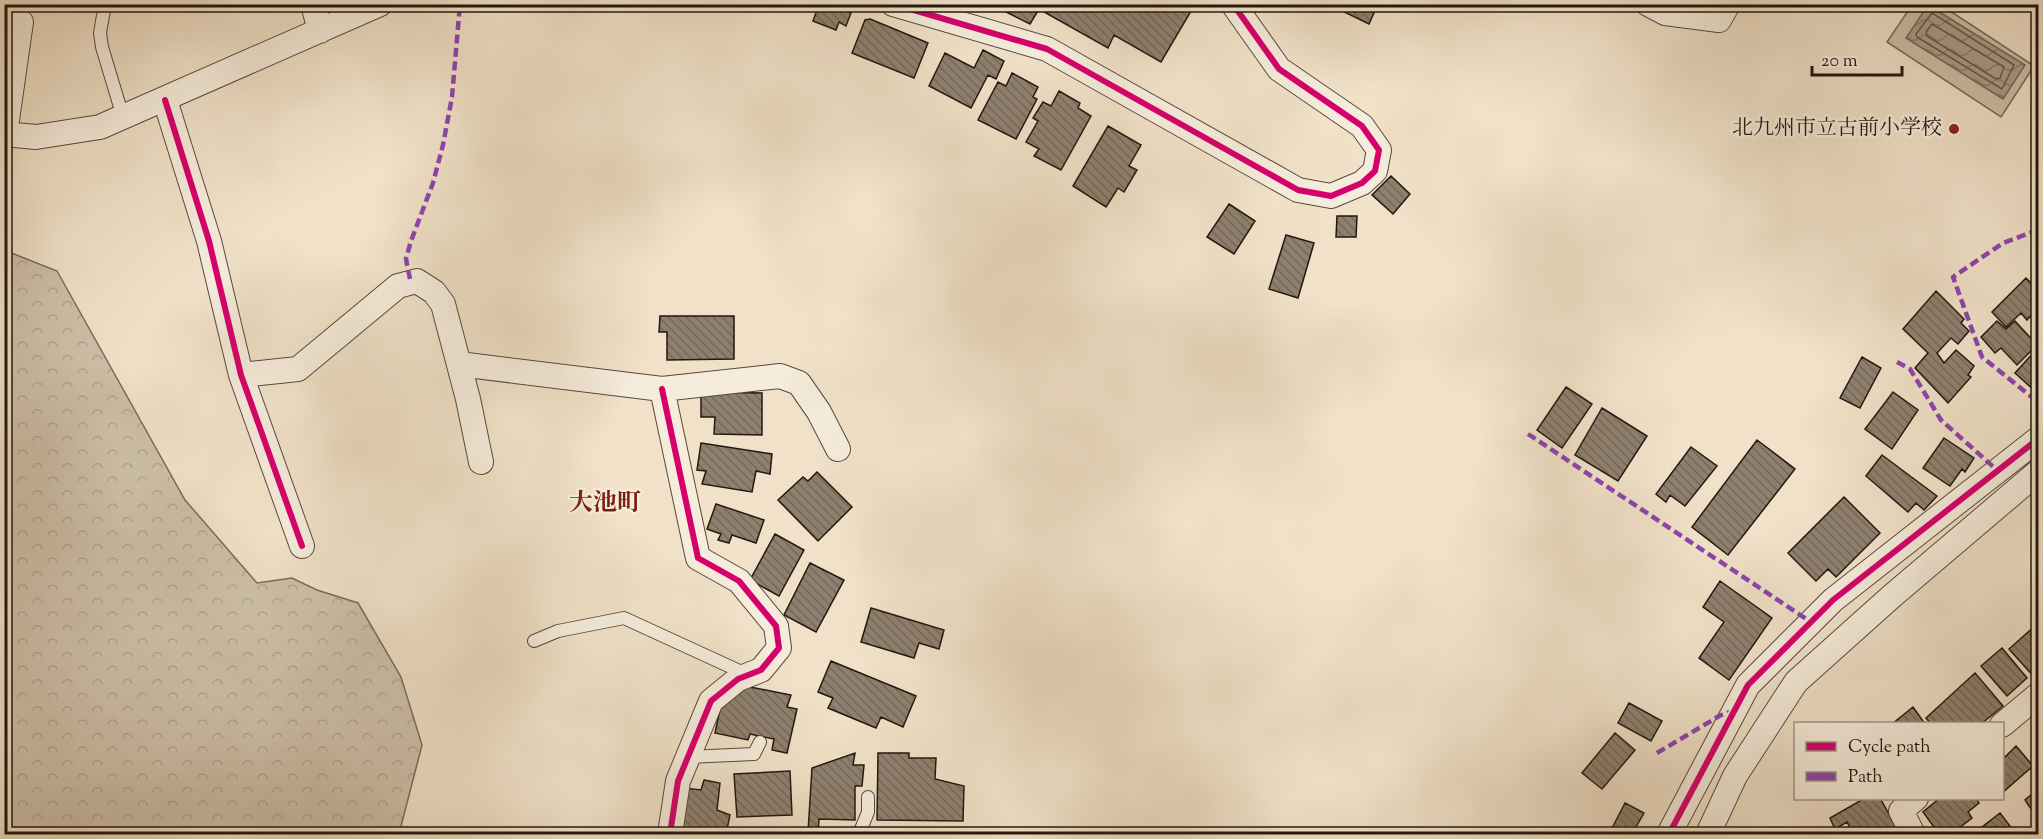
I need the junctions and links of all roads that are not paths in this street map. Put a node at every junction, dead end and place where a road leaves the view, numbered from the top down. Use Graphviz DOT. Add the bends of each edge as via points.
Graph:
graph roads {
  1 [pos="105,4"];
  2 [pos="313,4"];
  3 [pos="380,4"];
  4 [pos="893,4"];
  5 [pos="1233,4"];
  6 [pos="1648,4"];
  7 [pos="1728,4"];
  8 [pos="21,22"];
  9 [pos="320,31"];
  10 [pos="165,100"];
  11 [pos="123,117"];
  12 [pos="5,134"];
  13 [pos="459,364"];
  14 [pos="241,375"];
  15 [pos="662,389"];
  16 [pos="2038,439"];
  17 [pos="838,449"];
  18 [pos="481,462"];
  19 [pos="2038,472"];
  20 [pos="302,546"];
  21 [pos="534,641"];
  22 [pos="747,675"];
  23 [pos="2038,695"];
  24 [pos="2004,723"];
  25 [pos="760,742"];
  26 [pos="688,757"];
  27 [pos="868,797"];
  28 [pos="1914,800"];
  29 [pos="670,834"];
  30 [pos="859,834"];
  31 [pos="1669,834"];
  32 [pos="1708,834"];
  33 [pos="1913,834"];
  1 -- 11 [label="lane" via="102,47"];
  2 -- 9 [label="street"];
  3 -- 9 [label="street"];
  4 -- 5 [label="street" via="1047,49 1298,190 1331,196 1362,183 1375,171 1379,150 1362,126 1279,69"];
  6 -- 7 [label="street" via="1665,13 1719,20"];
  8 -- 12 [label="street"];
  9 -- 10 [label="street"];
  10 -- 11 [label="street"];
  10 -- 14 [label="street" via="209,241"];
  11 -- 12 [label="street" via="100,127 36,137"];
  13 -- 14 [label="street" via="443,304 434,292 417,281 398,286 298,369"];
  13 -- 15 [label="street"];
  13 -- 18 [label="street"];
  14 -- 20 [label="street"];
  15 -- 17 [label="street" via="780,376 799,383"];
  15 -- 22 [label="street" via="698,558 739,581 776,626 779,648 761,670"];
  16 -- 31 [label="street" via="1833,600 1748,685"];
  19 -- 32 [label="street" via="1796,682 1736,776"];
  21 -- 22 [label="lane" via="558,631 624,618"];
  22 -- 26 [label="street" via="711,701"];
  23 -- 24 [label="street"];
  25 -- 26 [label="lane" via="754,754"];
  26 -- 29 [label="street" via="678,781"];
  27 -- 30 [label="lane" via="868,812"];
  28 -- 33 [label="street" via="1901,811"];
}
